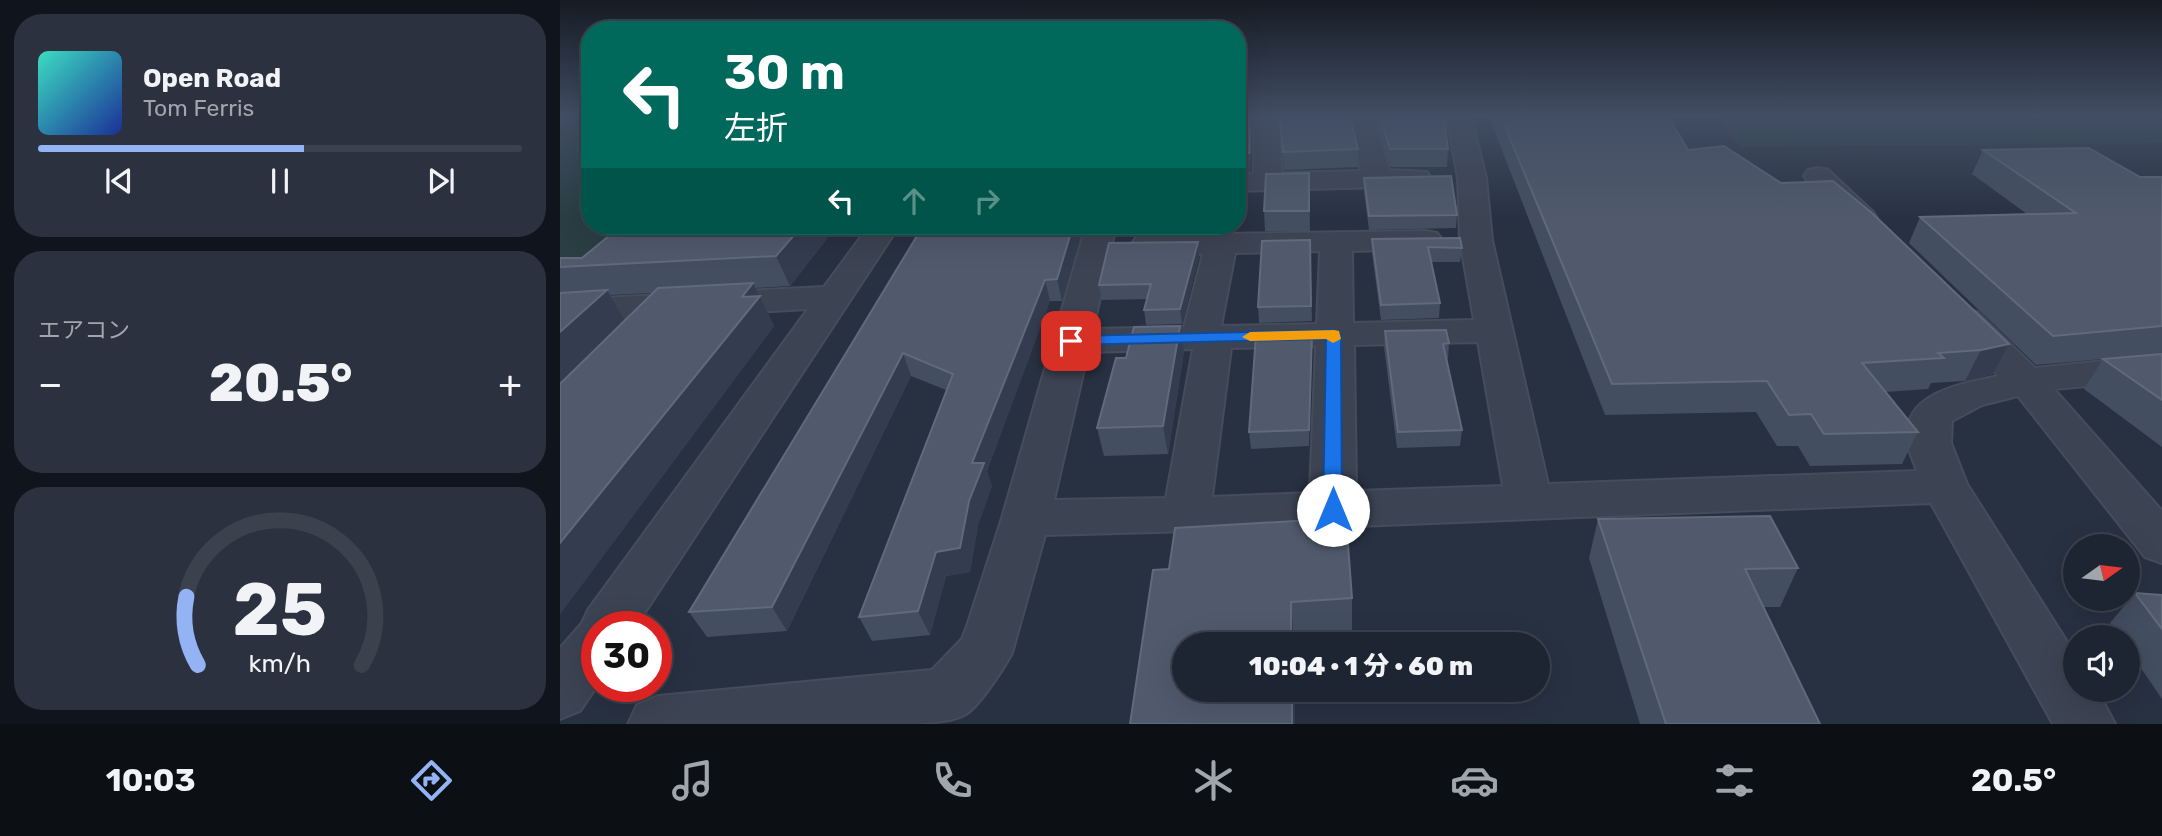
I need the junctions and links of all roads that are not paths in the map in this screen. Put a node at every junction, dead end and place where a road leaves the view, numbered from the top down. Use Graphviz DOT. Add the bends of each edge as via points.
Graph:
graph roads {
  1 [pos="1267,151"];
  2 [pos="1369,151"];
  3 [pos="1466,151"];
  4 [pos="1818,176"];
  5 [pos="1377,178"];
  6 [pos="1472,178"];
  7 [pos="1268,182"];
  8 [pos="1246,183"];
  9 [pos="878,235"];
  10 [pos="1098,236"];
  11 [pos="1476,240"];
  12 [pos="1336,242"];
  13 [pos="1221,244"];
  14 [pos="1888,244"];
  15 [pos="1937,293"];
  16 [pos="837,297"];
  17 [pos="663,306"];
  18 [pos="560,311"];
  19 [pos="1494,331"];
  20 [pos="1334,335"];
  21 [pos="1207,338"];
  22 [pos="1071,341"];
  23 [pos="626,345"];
  24 [pos="2162,367"];
  25 [pos="2027,382"];
  26 [pos="1945,486"];
  27 [pos="1529,503"];
  28 [pos="1333,510"];
  29 [pos="1185,515"];
  30 [pos="1026,518"];
  31 [pos="2162,544"];
  32 [pos="617,611"];
  33 [pos="581,663"];
  34 [pos="560,693"];
  35 [pos="658,724"];
  36 [pos="2085,724"];
  1 -- 7 [label="street"];
  2 -- 5 [label="street"];
  3 -- 6 [label="street"];
  4 -- 14 [label="street"];
  5 -- 6 [label="street"];
  5 -- 7 [label="street"];
  6 -- 11 [label="street"];
  7 -- 8 [label="street"];
  9 -- 16 [label="street"];
  10 -- 13 [label="street"];
  10 -- 22 [label="street"];
  11 -- 12 [label="street"];
  11 -- 19 [label="street"];
  12 -- 13 [label="street"];
  12 -- 20 [label="street"];
  13 -- 21 [label="street"];
  15 -- 25 [label="street"];
  16 -- 17 [label="street"];
  16 -- 32 [label="street"];
  17 -- 18 [label="street"];
  17 -- 23 [label="street"];
  19 -- 20 [label="street"];
  19 -- 27 [label="street"];
  20 -- 21 [label="street"];
  20 -- 28 [label="street"];
  21 -- 22 [label="street"];
  21 -- 29 [label="street"];
  22 -- 30 [label="street"];
  24 -- 25 [label="street"];
  25 -- 26 [label="street" via="1969,395 1931,415 1929,443"];
  25 -- 31 [label="street"];
  26 -- 27 [label="street"];
  26 -- 36 [label="street"];
  27 -- 28 [label="street"];
  28 -- 29 [label="street"];
  29 -- 30 [label="street"];
  30 -- 35 [label="street" via="984,653 946,695"];
  33 -- 34 [label="street"];
}
